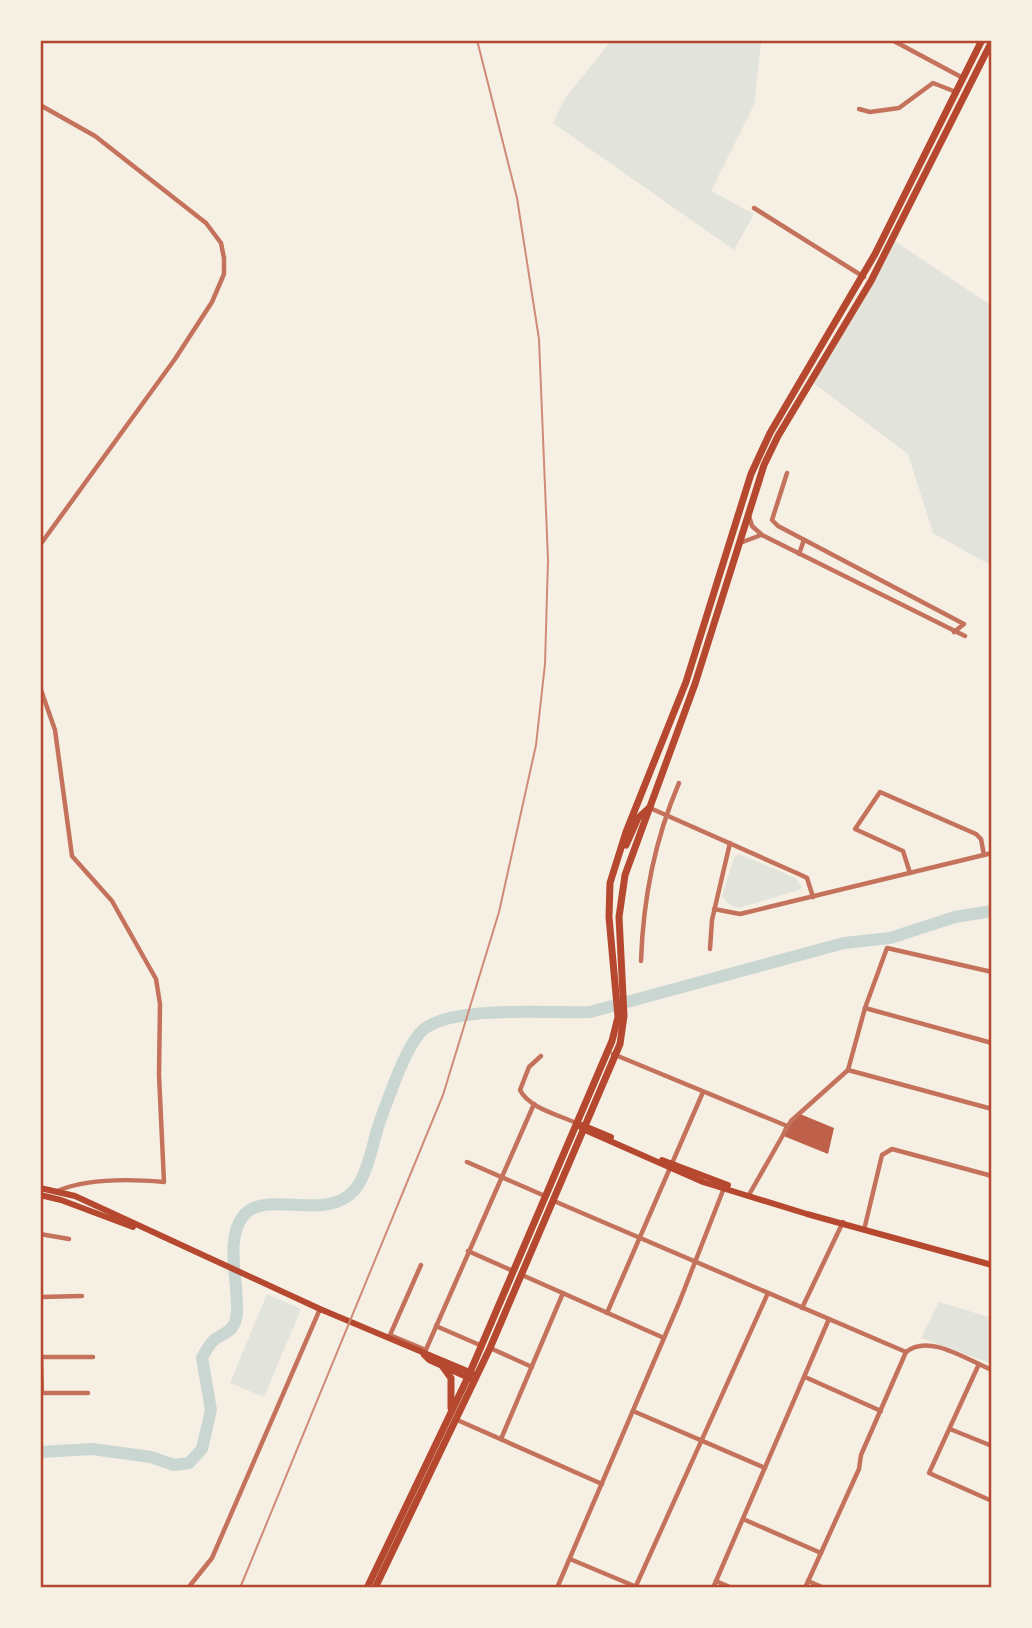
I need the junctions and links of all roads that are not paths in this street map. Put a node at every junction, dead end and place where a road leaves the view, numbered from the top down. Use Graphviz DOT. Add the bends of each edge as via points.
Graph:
graph roads {
  1 [pos="892,40"];
  2 [pos="982,40"];
  3 [pos="992,41"];
  4 [pos="963,78"];
  5 [pos="956,92"];
  6 [pos="40,105"];
  7 [pos="859,109"];
  8 [pos="754,208"];
  9 [pos="863,276"];
  10 [pos="871,281"];
  11 [pos="787,473"];
  12 [pos="748,512"];
  13 [pos="762,535"];
  14 [pos="804,540"];
  15 [pos="738,544"];
  16 [pos="40,545"];
  17 [pos="799,554"];
  18 [pos="954,632"];
  19 [pos="965,636"];
  20 [pos="40,687"];
  21 [pos="650,774"];
  22 [pos="679,783"];
  23 [pos="649,808"];
  24 [pos="665,815"];
  25 [pos="730,843"];
  26 [pos="992,853"];
  27 [pos="984,855"];
  28 [pos="613,873"];
  29 [pos="910,873"];
  30 [pos="813,897"];
  31 [pos="714,909"];
  32 [pos="710,950"];
  33 [pos="641,961"];
  34 [pos="992,972"];
  35 [pos="620,988"];
  36 [pos="865,1008"];
  37 [pos="992,1042"];
  38 [pos="612,1053"];
  39 [pos="541,1056"];
  40 [pos="848,1070"];
  41 [pos="703,1092"];
  42 [pos="534,1104"];
  43 [pos="992,1110"];
  44 [pos="577,1124"];
  45 [pos="787,1126"];
  46 [pos="585,1128"];
  47 [pos="467,1162"];
  48 [pos="671,1166"];
  49 [pos="501,1177"];
  50 [pos="992,1177"];
  51 [pos="725,1186"];
  52 [pos="40,1188"];
  53 [pos="56,1191"];
  54 [pos="750,1193"];
  55 [pos="40,1195"];
  56 [pos="545,1196"];
  57 [pos="554,1201"];
  58 [pos="842,1223"];
  59 [pos="864,1229"];
  60 [pos="40,1234"];
  61 [pos="640,1238"];
  62 [pos="69,1239"];
  63 [pos="171,1242"];
  64 [pos="468,1251"];
  65 [pos="694,1262"];
  66 [pos="992,1263"];
  67 [pos="421,1265"];
  68 [pos="513,1271"];
  69 [pos="522,1275"];
  70 [pos="563,1293"];
  71 [pos="768,1293"];
  72 [pos="82,1296"];
  73 [pos="40,1297"];
  74 [pos="802,1308"];
  75 [pos="320,1310"];
  76 [pos="607,1313"];
  77 [pos="829,1319"];
  78 [pos="436,1326"];
  79 [pos="664,1338"];
  80 [pos="486,1347"];
  81 [pos="425,1352"];
  82 [pos="906,1352"];
  83 [pos="93,1356"];
  84 [pos="41,1357"];
  85 [pos="979,1364"];
  86 [pos="443,1367"];
  87 [pos="531,1367"];
  88 [pos="992,1370"];
  89 [pos="472,1376"];
  90 [pos="804,1377"];
  91 [pos="88,1393"];
  92 [pos="881,1410"];
  93 [pos="633,1411"];
  94 [pos="452,1416"];
  95 [pos="950,1429"];
  96 [pos="501,1439"];
  97 [pos="703,1441"];
  98 [pos="992,1446"];
  99 [pos="765,1468"];
  100 [pos="602,1484"];
  101 [pos="992,1502"];
  102 [pos="743,1519"];
  103 [pos="821,1553"];
  104 [pos="570,1559"];
  105 [pos="716,1581"];
  106 [pos="808,1581"];
  107 [pos="637,1587"];
  108 [pos="188,1588"];
  109 [pos="367,1588"];
  110 [pos="375,1588"];
  111 [pos="557,1588"];
  112 [pos="713,1588"];
  113 [pos="732,1588"];
  114 [pos="805,1588"];
  115 [pos="824,1588"];
  1 -- 4 [label="street"];
  2 -- 4 [label="highway"];
  3 -- 10 [label="highway"];
  4 -- 5 [label="highway"];
  5 -- 7 [label="street" via="933,83 899,108"];
  5 -- 9 [label="highway"];
  6 -- 16 [label="street" via="95,136 206,223 224,258 212,302"];
  8 -- 9 [label="street"];
  9 -- 10 [label="street"];
  9 -- 21 [label="highway" via="756,461 689,674"];
  10 -- 12 [label="highway" via="773,444"];
  11 -- 14 [label="street" via="772,520"];
  12 -- 13 [label="street" via="752,526"];
  12 -- 15 [label="highway"];
  13 -- 15 [label="street"];
  13 -- 17 [label="street"];
  14 -- 17 [label="street"];
  14 -- 18 [label="street" via="964,624"];
  15 -- 23 [label="highway" via="695,684"];
  17 -- 18 [label="street"];
  18 -- 19 [label="street"];
  20 -- 53 [label="street" via="55,730 72,856 112,901 131,932 156,979 160,1004 164,1182 102,1182"];
  21 -- 23 [label="highway"];
  21 -- 28 [label="highway"];
  22 -- 24 [label="street"];
  23 -- 24 [label="street"];
  23 -- 28 [label="highway" via="638,818"];
  23 -- 35 [label="highway" via="626,871 621,900"];
  24 -- 25 [label="street"];
  24 -- 33 [label="street" via="644,912"];
  25 -- 30 [label="street" via="805,876"];
  25 -- 31 [label="street"];
  26 -- 27 [label="street"];
  27 -- 29 [label="street"];
  27 -- 29 [label="street" via="976,834 880,792 855,829 903,851"];
  28 -- 35 [label="highway" via="608,917"];
  29 -- 30 [label="street"];
  30 -- 31 [label="street" via="740,914"];
  31 -- 32 [label="street"];
  34 -- 36 [label="street" via="887,948"];
  35 -- 38 [label="highway" via="621,1017"];
  36 -- 37 [label="street"];
  36 -- 40 [label="street"];
  38 -- 41 [label="street"];
  38 -- 44 [label="highway"];
  38 -- 46 [label="highway"];
  39 -- 42 [label="street" via="529,1067 520,1090"];
  40 -- 43 [label="street"];
  40 -- 45 [label="street"];
  41 -- 45 [label="street"];
  41 -- 48 [label="street"];
  42 -- 44 [label="street"];
  42 -- 49 [label="street"];
  44 -- 46 [label="main road"];
  44 -- 56 [label="highway"];
  45 -- 54 [label="street"];
  46 -- 48 [label="main road"];
  46 -- 57 [label="highway"];
  47 -- 49 [label="street"];
  48 -- 51 [label="main road"];
  48 -- 61 [label="street"];
  49 -- 56 [label="street"];
  49 -- 64 [label="street"];
  50 -- 59 [label="street" via="886,1151"];
  51 -- 54 [label="main road"];
  51 -- 58 [label="main road"];
  51 -- 65 [label="street"];
  52 -- 53 [label="main road"];
  53 -- 63 [label="main road"];
  54 -- 58 [label="main road"];
  55 -- 63 [label="main road"];
  56 -- 68 [label="highway"];
  57 -- 61 [label="street"];
  57 -- 69 [label="highway"];
  58 -- 59 [label="main road"];
  58 -- 74 [label="street"];
  59 -- 66 [label="main road"];
  60 -- 62 [label="street"];
  61 -- 65 [label="street"];
  61 -- 76 [label="street"];
  63 -- 75 [label="main road"];
  64 -- 68 [label="street"];
  64 -- 78 [label="street"];
  65 -- 71 [label="street"];
  65 -- 79 [label="street"];
  67 -- 81 [label="street" via="390,1335"];
  68 -- 80 [label="highway"];
  69 -- 70 [label="street"];
  69 -- 80 [label="highway"];
  70 -- 76 [label="street"];
  70 -- 87 [label="street"];
  71 -- 74 [label="street"];
  71 -- 97 [label="street"];
  72 -- 73 [label="street"];
  74 -- 77 [label="street"];
  75 -- 81 [label="main road"];
  75 -- 108 [label="street" via="212,1558"];
  76 -- 79 [label="street"];
  77 -- 82 [label="street"];
  77 -- 90 [label="street"];
  78 -- 80 [label="street"];
  78 -- 81 [label="street"];
  79 -- 93 [label="street"];
  80 -- 87 [label="street"];
  80 -- 89 [label="highway"];
  81 -- 86 [label="main road"];
  81 -- 89 [label="main road"];
  82 -- 85 [label="street" via="915,1345 931,1345"];
  82 -- 92 [label="street"];
  83 -- 84 [label="street"];
  84 -- 91 [label="street" via="42,1393"];
  85 -- 88 [label="street"];
  85 -- 95 [label="street"];
  86 -- 89 [label="main road"];
  86 -- 94 [label="highway" via="453,1389"];
  87 -- 96 [label="street"];
  89 -- 94 [label="highway"];
  90 -- 92 [label="street"];
  90 -- 99 [label="street"];
  92 -- 103 [label="street"];
  93 -- 97 [label="street"];
  93 -- 100 [label="street"];
  94 -- 96 [label="street"];
  94 -- 109 [label="highway"];
  94 -- 110 [label="highway"];
  95 -- 98 [label="street"];
  95 -- 101 [label="street" via="929,1473"];
  96 -- 100 [label="street"];
  97 -- 99 [label="street"];
  97 -- 107 [label="street"];
  99 -- 102 [label="street"];
  100 -- 104 [label="street"];
  102 -- 103 [label="street"];
  102 -- 105 [label="street"];
  103 -- 106 [label="street"];
  104 -- 107 [label="street"];
  104 -- 111 [label="street"];
  105 -- 112 [label="street"];
  105 -- 113 [label="street"];
  106 -- 114 [label="street"];
  106 -- 115 [label="street"];
}
